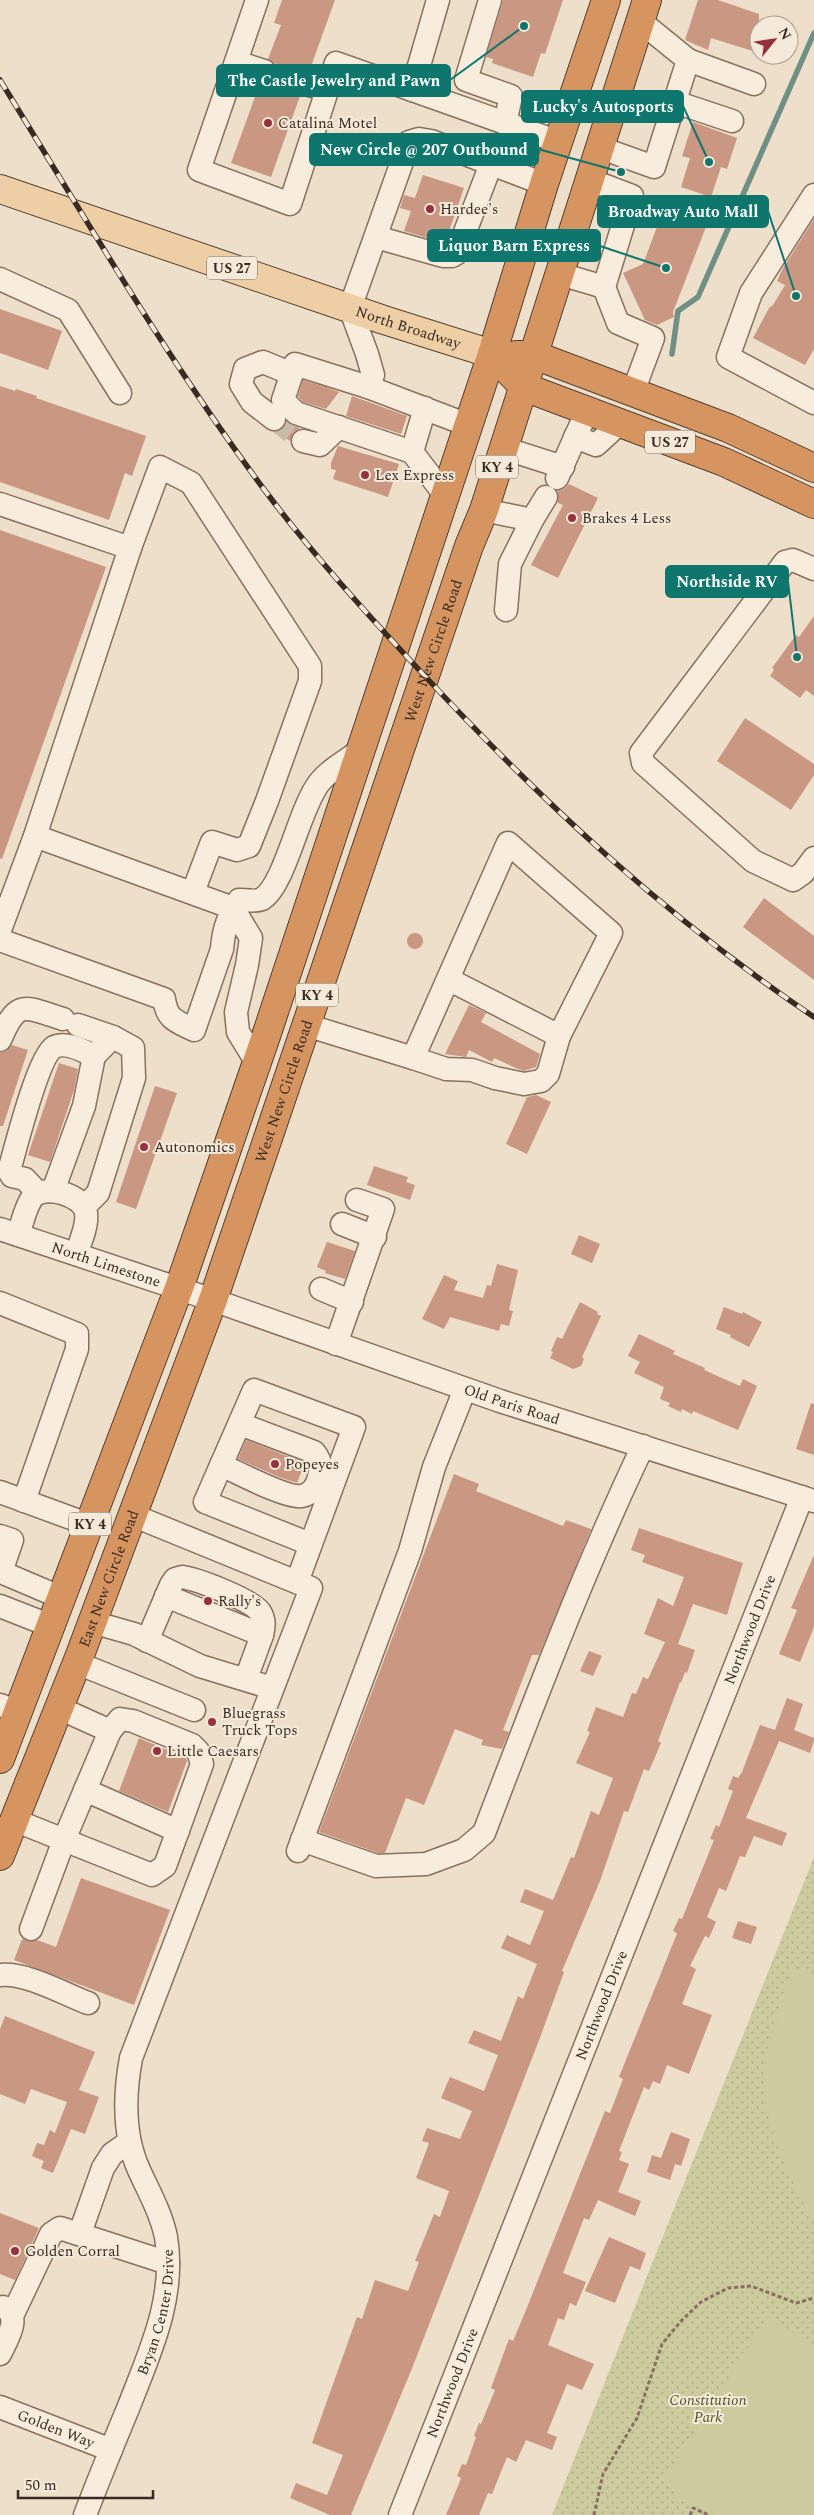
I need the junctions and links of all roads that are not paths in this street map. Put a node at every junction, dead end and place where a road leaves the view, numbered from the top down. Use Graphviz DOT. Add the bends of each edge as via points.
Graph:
graph roads {
  1 [pos="257,0"];
  2 [pos="438,0"];
  3 [pos="490,0"];
  4 [pos="606,0"];
  5 [pos="644,10"];
  6 [pos="688,60"];
  7 [pos="236,62"];
  8 [pos="264,71"];
  9 [pos="305,84"];
  10 [pos="754,84"];
  11 [pos="327,90"];
  12 [pos="412,90"];
  13 [pos="675,102"];
  14 [pos="732,121"];
  15 [pos="505,123"];
  16 [pos="559,142"];
  17 [pos="600,148"];
  18 [pos="491,164"];
  19 [pos="590,180"];
  20 [pos="544,184"];
  21 [pos="0,189"];
  22 [pos="814,195"];
  23 [pos="376,236"];
  24 [pos="560,274"];
  25 [pos="0,279"];
  26 [pos="604,287"];
  27 [pos="350,308"];
  28 [pos="492,354"];
  29 [pos="534,355"];
  30 [pos="292,374"];
  31 [pos="368,387"];
  32 [pos="524,387"];
  33 [pos="634,392"];
  34 [pos="120,393"];
  35 [pos="812,398"];
  36 [pos="425,408"];
  37 [pos="587,411"];
  38 [pos="274,419"];
  39 [pos="620,423"];
  40 [pos="468,425"];
  41 [pos="339,427"];
  42 [pos="575,437"];
  43 [pos="303,441"];
  44 [pos="503,448"];
  45 [pos="412,452"];
  46 [pos="814,468"];
  47 [pos="555,480"];
  48 [pos="445,495"];
  49 [pos="0,504"];
  50 [pos="814,504"];
  51 [pos="484,510"];
  52 [pos="532,520"];
  53 [pos="130,548"];
  54 [pos="814,570"];
  55 [pos="506,610"];
  56 [pos="361,750"];
  57 [pos="35,836"];
  58 [pos="814,858"];
  59 [pos="193,892"];
  60 [pos="233,908"];
  61 [pos="0,930"];
  62 [pos="0,940"];
  63 [pos="448,979"];
  64 [pos="306,1025"];
  65 [pos="559,1036"];
  66 [pos="113,1037"];
  67 [pos="0,1040"];
  68 [pos="94,1056"];
  69 [pos="413,1058"];
  70 [pos="257,1063"];
  71 [pos="4,1170"];
  72 [pos="46,1192"];
  73 [pos="357,1200"];
  74 [pos="85,1206"];
  75 [pos="342,1224"];
  76 [pos="9,1232"];
  77 [pos="375,1237"];
  78 [pos="76,1254"];
  79 [pos="179,1288"];
  80 [pos="321,1289"];
  81 [pos="212,1300"];
  82 [pos="352,1302"];
  83 [pos="0,1303"];
  84 [pos="336,1344"];
  85 [pos="465,1389"];
  86 [pos="240,1424"];
  87 [pos="643,1446"];
  88 [pos="221,1466"];
  89 [pos="0,1492"];
  90 [pos="808,1499"];
  91 [pos="24,1501"];
  92 [pos="132,1515"];
  93 [pos="90,1525"];
  94 [pos="0,1536"];
  95 [pos="310,1544"];
  96 [pos="0,1573"];
  97 [pos="296,1582"];
  98 [pos="62,1598"];
  99 [pos="0,1606"];
  100 [pos="92,1622"];
  101 [pos="51,1626"];
  102 [pos="147,1641"];
  103 [pos="77,1663"];
  104 [pos="246,1679"];
  105 [pos="272,1688"];
  106 [pos="9,1708"];
  107 [pos="58,1708"];
  108 [pos="194,1710"];
  109 [pos="115,1725"];
  110 [pos="0,1759"];
  111 [pos="85,1790"];
  112 [pos="14,1820"];
  113 [pos="178,1831"];
  114 [pos="64,1840"];
  115 [pos="0,1856"];
  116 [pos="169,1856"];
  117 [pos="203,1869"];
  118 [pos="31,1929"];
  119 [pos="0,1975"];
  120 [pos="88,2003"];
  121 [pos="129,2142"];
  122 [pos="80,2233"];
  123 [pos="168,2263"];
  124 [pos="6,2311"];
  125 [pos="0,2354"];
  126 [pos="0,2407"];
  127 [pos="111,2450"];
  128 [pos="85,2515"];
  129 [pos="400,2515"];
  1 -- 7 [label="street"];
  2 -- 12 [label="street"];
  3 -- 15 [label="street" via="466,80 511,96"];
  4 -- 16 [label="highway, KY 4"];
  5 -- 6 [label="street"];
  5 -- 17 [label="highway, West New Circle Road / KY 4"];
  6 -- 10 [label="street"];
  6 -- 13 [label="street"];
  7 -- 8 [label="street"];
  7 -- 11 [label="street" via="199,170 290,204"];
  9 -- 11 [label="street"];
  11 -- 12 [label="street" via="336,63"];
  12 -- 15 [label="street"];
  13 -- 14 [label="street"];
  13 -- 17 [label="street" via="654,167"];
  15 -- 16 [label="street"];
  16 -- 20 [label="highway, KY 4"];
  17 -- 19 [label="highway, West New Circle Road / KY 4"];
  18 -- 20 [label="street"];
  18 -- 23 [label="street" via="457,253 443,256"];
  18 -- 23 [label="street" via="431,141 409,142"];
  19 -- 24 [label="highway, West New Circle Road / KY 4"];
  19 -- 26 [label="street" via="632,196"];
  20 -- 28 [label="highway, KY 4"];
  21 -- 27 [label="main road, North Broadway / US 27"];
  22 -- 35 [label="street" via="752,293 728,356"];
  23 -- 27 [label="street"];
  24 -- 26 [label="street"];
  24 -- 29 [label="highway, West New Circle Road / KY 4"];
  25 -- 34 [label="street" via="68,310"];
  26 -- 33 [label="street" via="618,323 653,338"];
  27 -- 28 [label="main road, North Broadway / US 27"];
  27 -- 31 [label="street" via="372,375"];
  28 -- 29 [label="highway, North Broadway / US 27"];
  28 -- 32 [label="highway, US 27"];
  28 -- 40 [label="highway, KY 4"];
  29 -- 32 [label="highway, West New Circle Road / KY 4"];
  29 -- 33 [label="highway, North Broadway / US 27"];
  30 -- 31 [label="street" via="296,364"];
  30 -- 38 [label="street" via="263,362 245,369 240,384 252,402"];
  30 -- 41 [label="street" via="283,400 296,413"];
  31 -- 36 [label="street"];
  32 -- 37 [label="highway, US 27"];
  32 -- 44 [label="highway, West New Circle Road / KY 4"];
  33 -- 46 [label="highway, North Broadway / US 27" via="728,428"];
  36 -- 40 [label="street"];
  36 -- 45 [label="street"];
  37 -- 39 [label="highway, US 27"];
  37 -- 42 [label="street"];
  39 -- 42 [label="street" via="596,446"];
  39 -- 50 [label="highway, US 27" via="724,462"];
  40 -- 48 [label="highway, KY 4"];
  41 -- 43 [label="street" via="320,445"];
  41 -- 45 [label="street"];
  42 -- 47 [label="street"];
  44 -- 47 [label="street"];
  44 -- 51 [label="highway, West New Circle Road / KY 4"];
  45 -- 48 [label="street"];
  47 -- 52 [label="street"];
  48 -- 56 [label="highway, KY 4"];
  49 -- 53 [label="street"];
  51 -- 52 [label="street"];
  51 -- 64 [label="highway, West New Circle Road / KY 4"];
  52 -- 55 [label="street" via="510,564"];
  53 -- 57 [label="street"];
  53 -- 59 [label="street" via="160,467 190,483 310,666 310,681 249,846 236,850 212,842"];
  54 -- 58 [label="street" via="793,560 785,562 641,753 643,763 753,861 793,880"];
  56 -- 60 [label="street" via="320,782 267,894 260,900 239,900"];
  56 -- 70 [label="highway, KY 4"];
  57 -- 59 [label="street"];
  57 -- 61 [label="street"];
  59 -- 60 [label="street"];
  60 -- 62 [label="street" via="194,1030 165,1012 164,999"];
  60 -- 70 [label="street" via="251,938 236,1012 238,1032"];
  63 -- 65 [label="street"];
  63 -- 65 [label="street" via="508,843 611,933"];
  63 -- 69 [label="street"];
  64 -- 69 [label="street"];
  64 -- 81 [label="highway, West New Circle Road / KY 4"];
  65 -- 69 [label="street" via="548,1074 541,1081 524,1084 472,1070 446,1070"];
  66 -- 67 [label="street" via="28,1009 15,1011"];
  66 -- 68 [label="street"];
  66 -- 74 [label="street" via="133,1048 134,1078 98,1193"];
  68 -- 71 [label="street" via="63,1045 54,1047 48,1054"];
  68 -- 72 [label="street" via="84,1106"];
  70 -- 79 [label="highway, KY 4"];
  71 -- 72 [label="street"];
  72 -- 74 [label="street" via="76,1198"];
  72 -- 76 [label="street" via="32,1199"];
  73 -- 77 [label="street" via="383,1210"];
  74 -- 78 [label="street" via="87,1215"];
  75 -- 77 [label="street"];
  76 -- 78 [label="street, North Limestone"];
  77 -- 82 [label="street"];
  78 -- 79 [label="street, North Limestone"];
  79 -- 81 [label="street, North Limestone"];
  79 -- 93 [label="highway, KY 4"];
  80 -- 82 [label="street"];
  81 -- 84 [label="street, Old Paris Road"];
  81 -- 92 [label="highway, East New Circle Road / KY 4"];
  82 -- 84 [label="street"];
  83 -- 91 [label="street" via="77,1334 77,1349"];
  84 -- 85 [label="street, Old Paris Road"];
  85 -- 87 [label="street, Old Paris Road"];
  85 -- 87 [label="street" via="434,1467 410,1551 300,1846 376,1866 426,1864 464,1850 484,1833 568,1616"];
  86 -- 88 [label="street"];
  86 -- 88 [label="street" via="314,1452 320,1459 318,1484 301,1496 288,1494"];
  86 -- 95 [label="street" via="254,1390 354,1427"];
  87 -- 90 [label="street, Old Paris Road"];
  88 -- 95 [label="street" via="205,1502"];
  89 -- 91 [label="street"];
  90 -- 129 [label="street, Northwood Drive"];
  91 -- 93 [label="street"];
  92 -- 97 [label="street"];
  92 -- 100 [label="highway, East New Circle Road / KY 4"];
  93 -- 98 [label="highway, KY 4"];
  94 -- 96 [label="street" via="12,1540"];
  95 -- 97 [label="street"];
  96 -- 98 [label="street"];
  97 -- 105 [label="street, Bryan Center Drive" via="311,1588"];
  98 -- 101 [label="highway, KY 4"];
  99 -- 101 [label="street"];
  100 -- 102 [label="street"];
  100 -- 103 [label="highway, East New Circle Road / KY 4"];
  101 -- 106 [label="highway, KY 4"];
  102 -- 104 [label="street" via="200,1666"];
  102 -- 104 [label="street" via="166,1596 262,1635"];
  103 -- 107 [label="highway, East New Circle Road / KY 4"];
  103 -- 108 [label="street"];
  104 -- 105 [label="street"];
  105 -- 117 [label="street, Bryan Center Drive"];
  106 -- 110 [label="highway, KY 4"];
  107 -- 109 [label="street"];
  107 -- 112 [label="highway, East New Circle Road / KY 4"];
  109 -- 111 [label="street"];
  109 -- 113 [label="street" via="133,1721 198,1750 202,1764"];
  111 -- 113 [label="street"];
  111 -- 114 [label="street"];
  112 -- 114 [label="street"];
  112 -- 115 [label="highway, East New Circle Road / KY 4"];
  113 -- 116 [label="street"];
  114 -- 116 [label="street" via="152,1875 165,1866"];
  114 -- 118 [label="street"];
  116 -- 117 [label="street"];
  117 -- 121 [label="street, Bryan Center Drive" via="131,2058 126,2086"];
  119 -- 120 [label="street" via="27,1979"];
  121 -- 122 [label="street" via="112,2154 103,2168"];
  121 -- 123 [label="street, Bryan Center Drive" via="159,2213 166,2236"];
  122 -- 123 [label="street"];
  122 -- 124 [label="street" via="60,2228 51,2234"];
  123 -- 127 [label="street, Bryan Center Drive" via="163,2313"];
  124 -- 125 [label="street" via="13,2326"];
  126 -- 127 [label="street, Golden Way"];
  127 -- 128 [label="street, Bryan Center Drive"];
}
